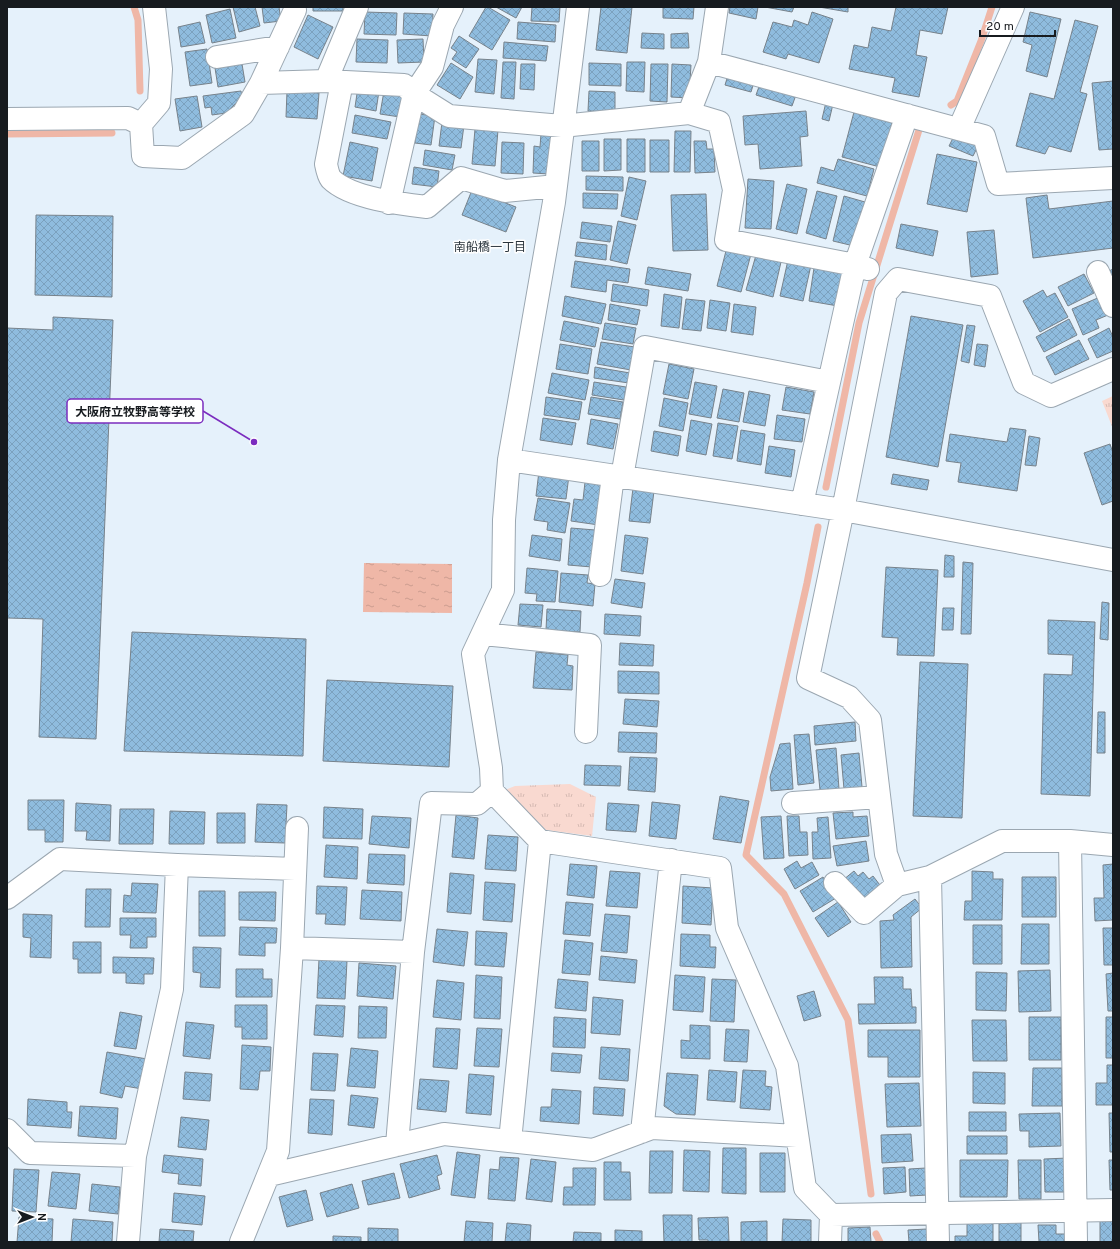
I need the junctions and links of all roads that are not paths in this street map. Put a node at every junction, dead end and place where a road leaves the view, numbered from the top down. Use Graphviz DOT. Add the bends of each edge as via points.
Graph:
graph roads {
  1 [pos="154,7"];
  2 [pos="357,7"];
  3 [pos="452,7"];
  4 [pos="578,7"];
  5 [pos="717,7"];
  6 [pos="1013,7"];
  7 [pos="295,10"];
  8 [pos="278,47"];
  9 [pos="217,57"];
  10 [pos="709,62"];
  11 [pos="334,81"];
  12 [pos="261,83"];
  13 [pos="414,94"];
  14 [pos="689,113"];
  15 [pos="907,115"];
  16 [pos="7,119"];
  17 [pos="141,124"];
  18 [pos="562,126"];
  19 [pos="959,129"];
  20 [pos="1113,178"];
  21 [pos="556,186"];
  22 [pos="389,203"];
  23 [pos="876,272"];
  24 [pos="1098,272"];
  25 [pos="1113,306"];
  26 [pos="1113,369"];
  27 [pos="829,382"];
  28 [pos="510,460"];
  29 [pos="618,477"];
  30 [pos="802,504"];
  31 [pos="843,510"];
  32 [pos="1113,560"];
  33 [pos="600,575"];
  34 [pos="483,634"];
  35 [pos="586,732"];
  36 [pos="492,791"];
  37 [pos="879,797"];
  38 [pos="793,803"];
  39 [pos="297,828"];
  40 [pos="540,841"];
  41 [pos="1070,841"];
  42 [pos="1113,845"];
  43 [pos="671,860"];
  44 [pos="177,865"];
  45 [pos="295,869"];
  46 [pos="930,877"];
  47 [pos="835,883"];
  48 [pos="897,885"];
  49 [pos="7,898"];
  50 [pos="292,948"];
  51 [pos="413,952"];
  52 [pos="7,1130"];
  53 [pos="642,1132"];
  54 [pos="797,1136"];
  55 [pos="510,1141"];
  56 [pos="397,1145"];
  57 [pos="135,1156"];
  58 [pos="269,1175"];
  59 [pos="1113,1210"];
  60 [pos="1076,1211"];
  61 [pos="937,1213"];
  62 [pos="831,1215"];
  63 [pos="128,1242"];
  64 [pos="241,1242"];
  65 [pos="830,1242"];
  66 [pos="938,1242"];
  67 [pos="1076,1242"];
  1 -- 17 [label="street" via="161,69 159,103"];
  2 -- 11 [label="street"];
  3 -- 13 [label="street" via="443,25 432,67"];
  4 -- 18 [label="street"];
  5 -- 10 [label="street"];
  6 -- 19 [label="street"];
  7 -- 8 [label="street"];
  8 -- 9 [label="street"];
  8 -- 12 [label="street"];
  10 -- 14 [label="street"];
  10 -- 15 [label="street"];
  11 -- 12 [label="street"];
  11 -- 13 [label="street" via="404,86"];
  11 -- 22 [label="street" via="326,164 330,178 345,189"];
  12 -- 17 [label="street" via="243,114 182,158 143,156"];
  13 -- 18 [label="street" via="449,116"];
  13 -- 22 [label="street"];
  14 -- 18 [label="street"];
  14 -- 23 [label="street" via="719,122 734,190 726,240"];
  15 -- 19 [label="street"];
  15 -- 23 [label="street"];
  16 -- 17 [label="street" via="128,118"];
  18 -- 21 [label="street"];
  19 -- 20 [label="street" via="984,136 998,184"];
  21 -- 22 [label="street" via="505,191 461,178 427,207"];
  21 -- 28 [label="street"];
  23 -- 26 [label="street" via="990,296 1024,383 1051,396"];
  23 -- 27 [label="street"];
  23 -- 31 [label="street" via="886,293"];
  24 -- 25 [label="street"];
  27 -- 29 [label="street" via="645,347"];
  27 -- 30 [label="street"];
  28 -- 29 [label="street"];
  28 -- 34 [label="street" via="504,520 503,590"];
  29 -- 30 [label="street"];
  29 -- 33 [label="street"];
  30 -- 31 [label="street"];
  31 -- 32 [label="street"];
  31 -- 37 [label="street" via="808,678 849,697 870,720"];
  34 -- 35 [label="street" via="590,645"];
  34 -- 36 [label="street" via="473,654 491,768"];
  36 -- 40 [label="street"];
  36 -- 51 [label="street" via="477,804 431,803"];
  37 -- 38 [label="street"];
  37 -- 48 [label="street" via="886,854"];
  39 -- 45 [label="street"];
  40 -- 43 [label="street"];
  40 -- 55 [label="street"];
  41 -- 42 [label="street"];
  41 -- 46 [label="street" via="1002,841"];
  41 -- 60 [label="street"];
  43 -- 53 [label="street"];
  43 -- 54 [label="street" via="720,868 727,928 788,1066"];
  44 -- 45 [label="street"];
  44 -- 49 [label="street" via="60,859"];
  44 -- 57 [label="street" via="172,989"];
  45 -- 50 [label="street"];
  46 -- 48 [label="street"];
  46 -- 61 [label="street"];
  47 -- 48 [label="street" via="864,913"];
  50 -- 51 [label="street"];
  50 -- 58 [label="street" via="278,1151"];
  51 -- 56 [label="street"];
  52 -- 57 [label="street" via="30,1153"];
  53 -- 54 [label="street" via="652,1128"];
  53 -- 55 [label="street" via="593,1150"];
  54 -- 62 [label="street" via="805,1188"];
  55 -- 56 [label="street" via="444,1134"];
  56 -- 58 [label="street"];
  57 -- 63 [label="street"];
  58 -- 64 [label="street"];
  59 -- 60 [label="street"];
  60 -- 61 [label="street"];
  60 -- 67 [label="street"];
  61 -- 62 [label="street"];
  61 -- 66 [label="street"];
  62 -- 65 [label="street"];
}
